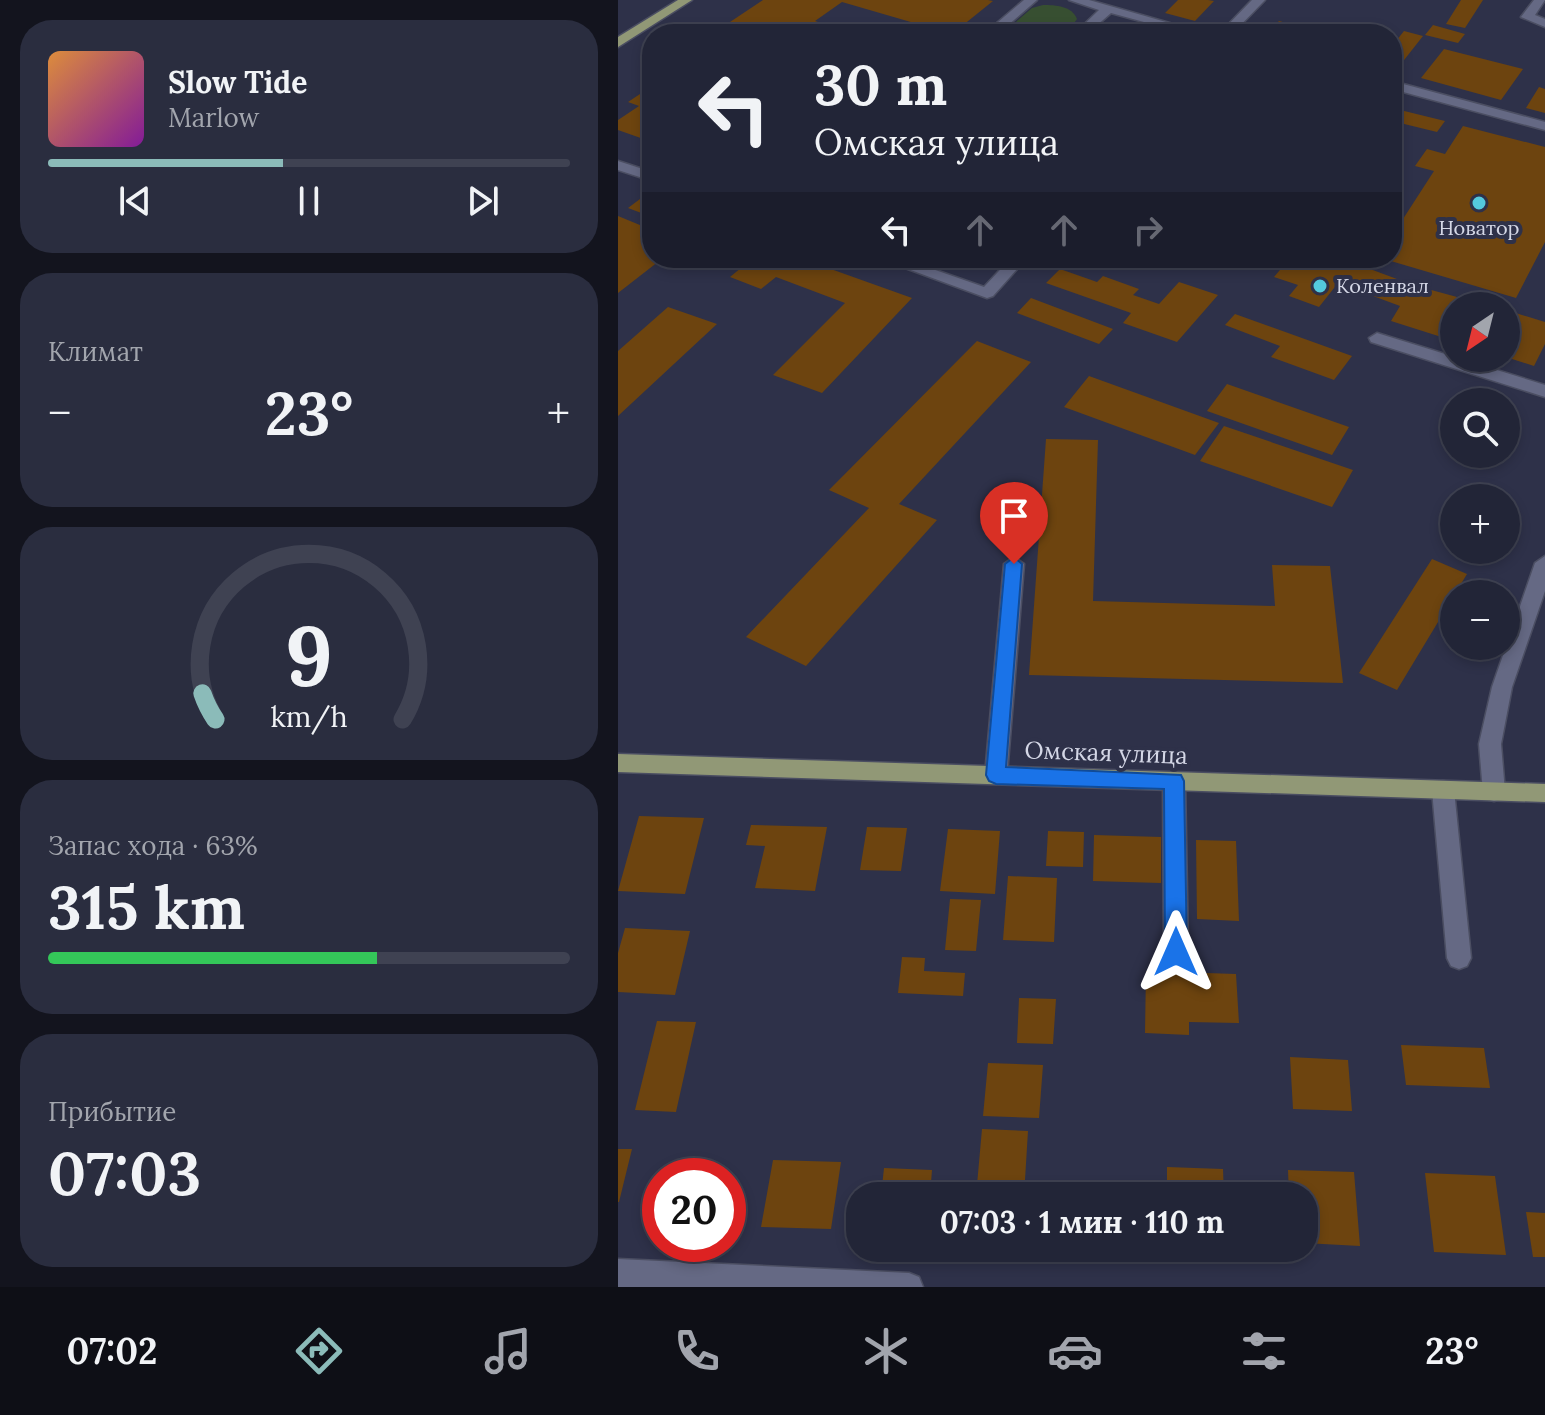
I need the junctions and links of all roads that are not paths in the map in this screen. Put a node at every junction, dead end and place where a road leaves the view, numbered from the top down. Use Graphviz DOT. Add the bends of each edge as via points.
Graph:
graph roads {
  1 [pos="686,0"];
  2 [pos="1031,0"];
  3 [pos="1075,0"];
  4 [pos="1259,0"];
  5 [pos="1540,0"];
  6 [pos="1108,9"];
  7 [pos="1545,23"];
  8 [pos="648,24"];
  9 [pos="1002,24"];
  10 [pos="1091,24"];
  11 [pos="1164,24"];
  12 [pos="1235,24"];
  13 [pos="642,28"];
  14 [pos="618,43"];
  15 [pos="1402,88"];
  16 [pos="1545,126"];
  17 [pos="619,165"];
  18 [pos="642,173"];
  19 [pos="915,268"];
  20 [pos="1010,268"];
  21 [pos="1377,338"];
  22 [pos="1545,391"];
  23 [pos="1545,563"];
  24 [pos="1014,564"];
  25 [pos="618,763"];
  26 [pos="996,775"];
  27 [pos="1174,781"];
  28 [pos="1443,790"];
  29 [pos="1494,792"];
  30 [pos="1545,793"];
  31 [pos="1176,952"];
  32 [pos="1459,958"];
  33 [pos="618,1273"];
  34 [pos="909,1287"];
  1 -- 8 [label="main road"];
  2 -- 9 [label="street"];
  3 -- 6 [label="street"];
  4 -- 12 [label="street"];
  5 -- 7 [label="street" via="1527,17"];
  6 -- 10 [label="street"];
  6 -- 11 [label="street"];
  13 -- 14 [label="main road"];
  15 -- 16 [label="street"];
  17 -- 18 [label="street"];
  19 -- 20 [label="street" via="987,293"];
  21 -- 22 [label="street"];
  23 -- 29 [label="street" via="1502,687 1490,744"];
  24 -- 26 [label="street"];
  25 -- 26 [label="main road, Омская улица"];
  26 -- 27 [label="main road, Омская улица"];
  27 -- 28 [label="main road, Омская улица"];
  27 -- 31 [label="street"];
  28 -- 29 [label="main road, Омская улица"];
  28 -- 32 [label="street"];
  29 -- 30 [label="main road, Омская улица"];
  33 -- 34 [label="street"];
}
